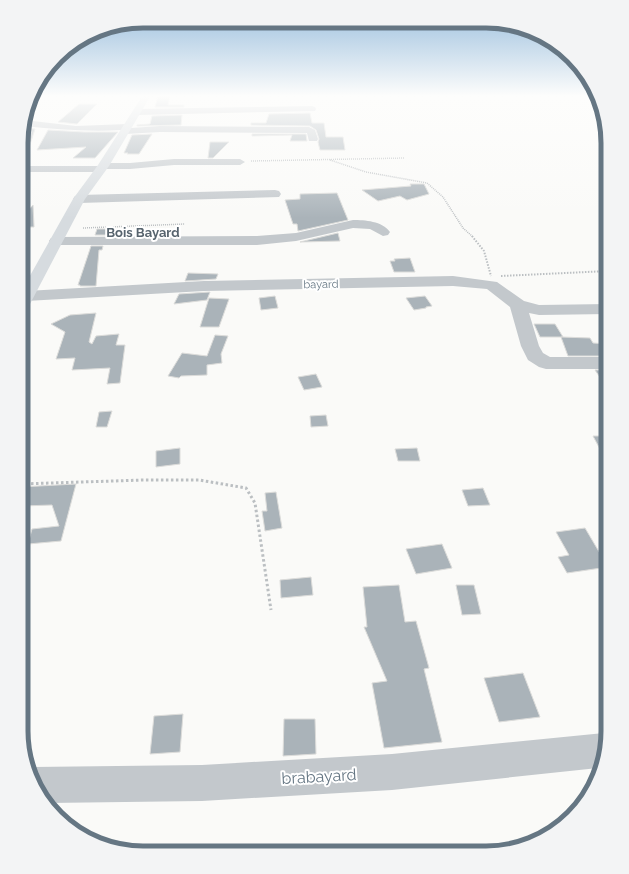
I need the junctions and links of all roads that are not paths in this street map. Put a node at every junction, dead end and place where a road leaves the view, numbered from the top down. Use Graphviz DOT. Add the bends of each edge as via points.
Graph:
graph roads {
  1 [pos="122,136"];
  2 [pos="313,136"];
  3 [pos="313,139"];
  4 [pos="240,162"];
  5 [pos="102,167"];
  6 [pos="28,169"];
  7 [pos="275,194"];
  8 [pos="79,199"];
  9 [pos="383,232"];
  10 [pos="59,236"];
  11 [pos="28,293"];
  12 [pos="28,300"];
  13 [pos="518,305"];
  14 [pos="601,310"];
  15 [pos="601,364"];
  16 [pos="599,750"];
  17 [pos="41,784"];
  1 -- 5 [label="main road"];
  2 -- 3 [label="street"];
  4 -- 5 [label="street" via="174,162"];
  5 -- 6 [label="street"];
  5 -- 8 [label="main road"];
  7 -- 8 [label="street"];
  8 -- 10 [label="main road"];
  9 -- 10 [label="street" via="370,224 359,223 298,237 268,240 170,242"];
  10 -- 11 [label="main road"];
  12 -- 13 [label="street, bayard" via="212,286 494,279 505,294"];
  13 -- 14 [label="street, bayard" via="539,310"];
  13 -- 15 [label="street" via="535,356 546,363"];
  16 -- 17 [label="street, brabayard" via="392,772 202,783"];
}
